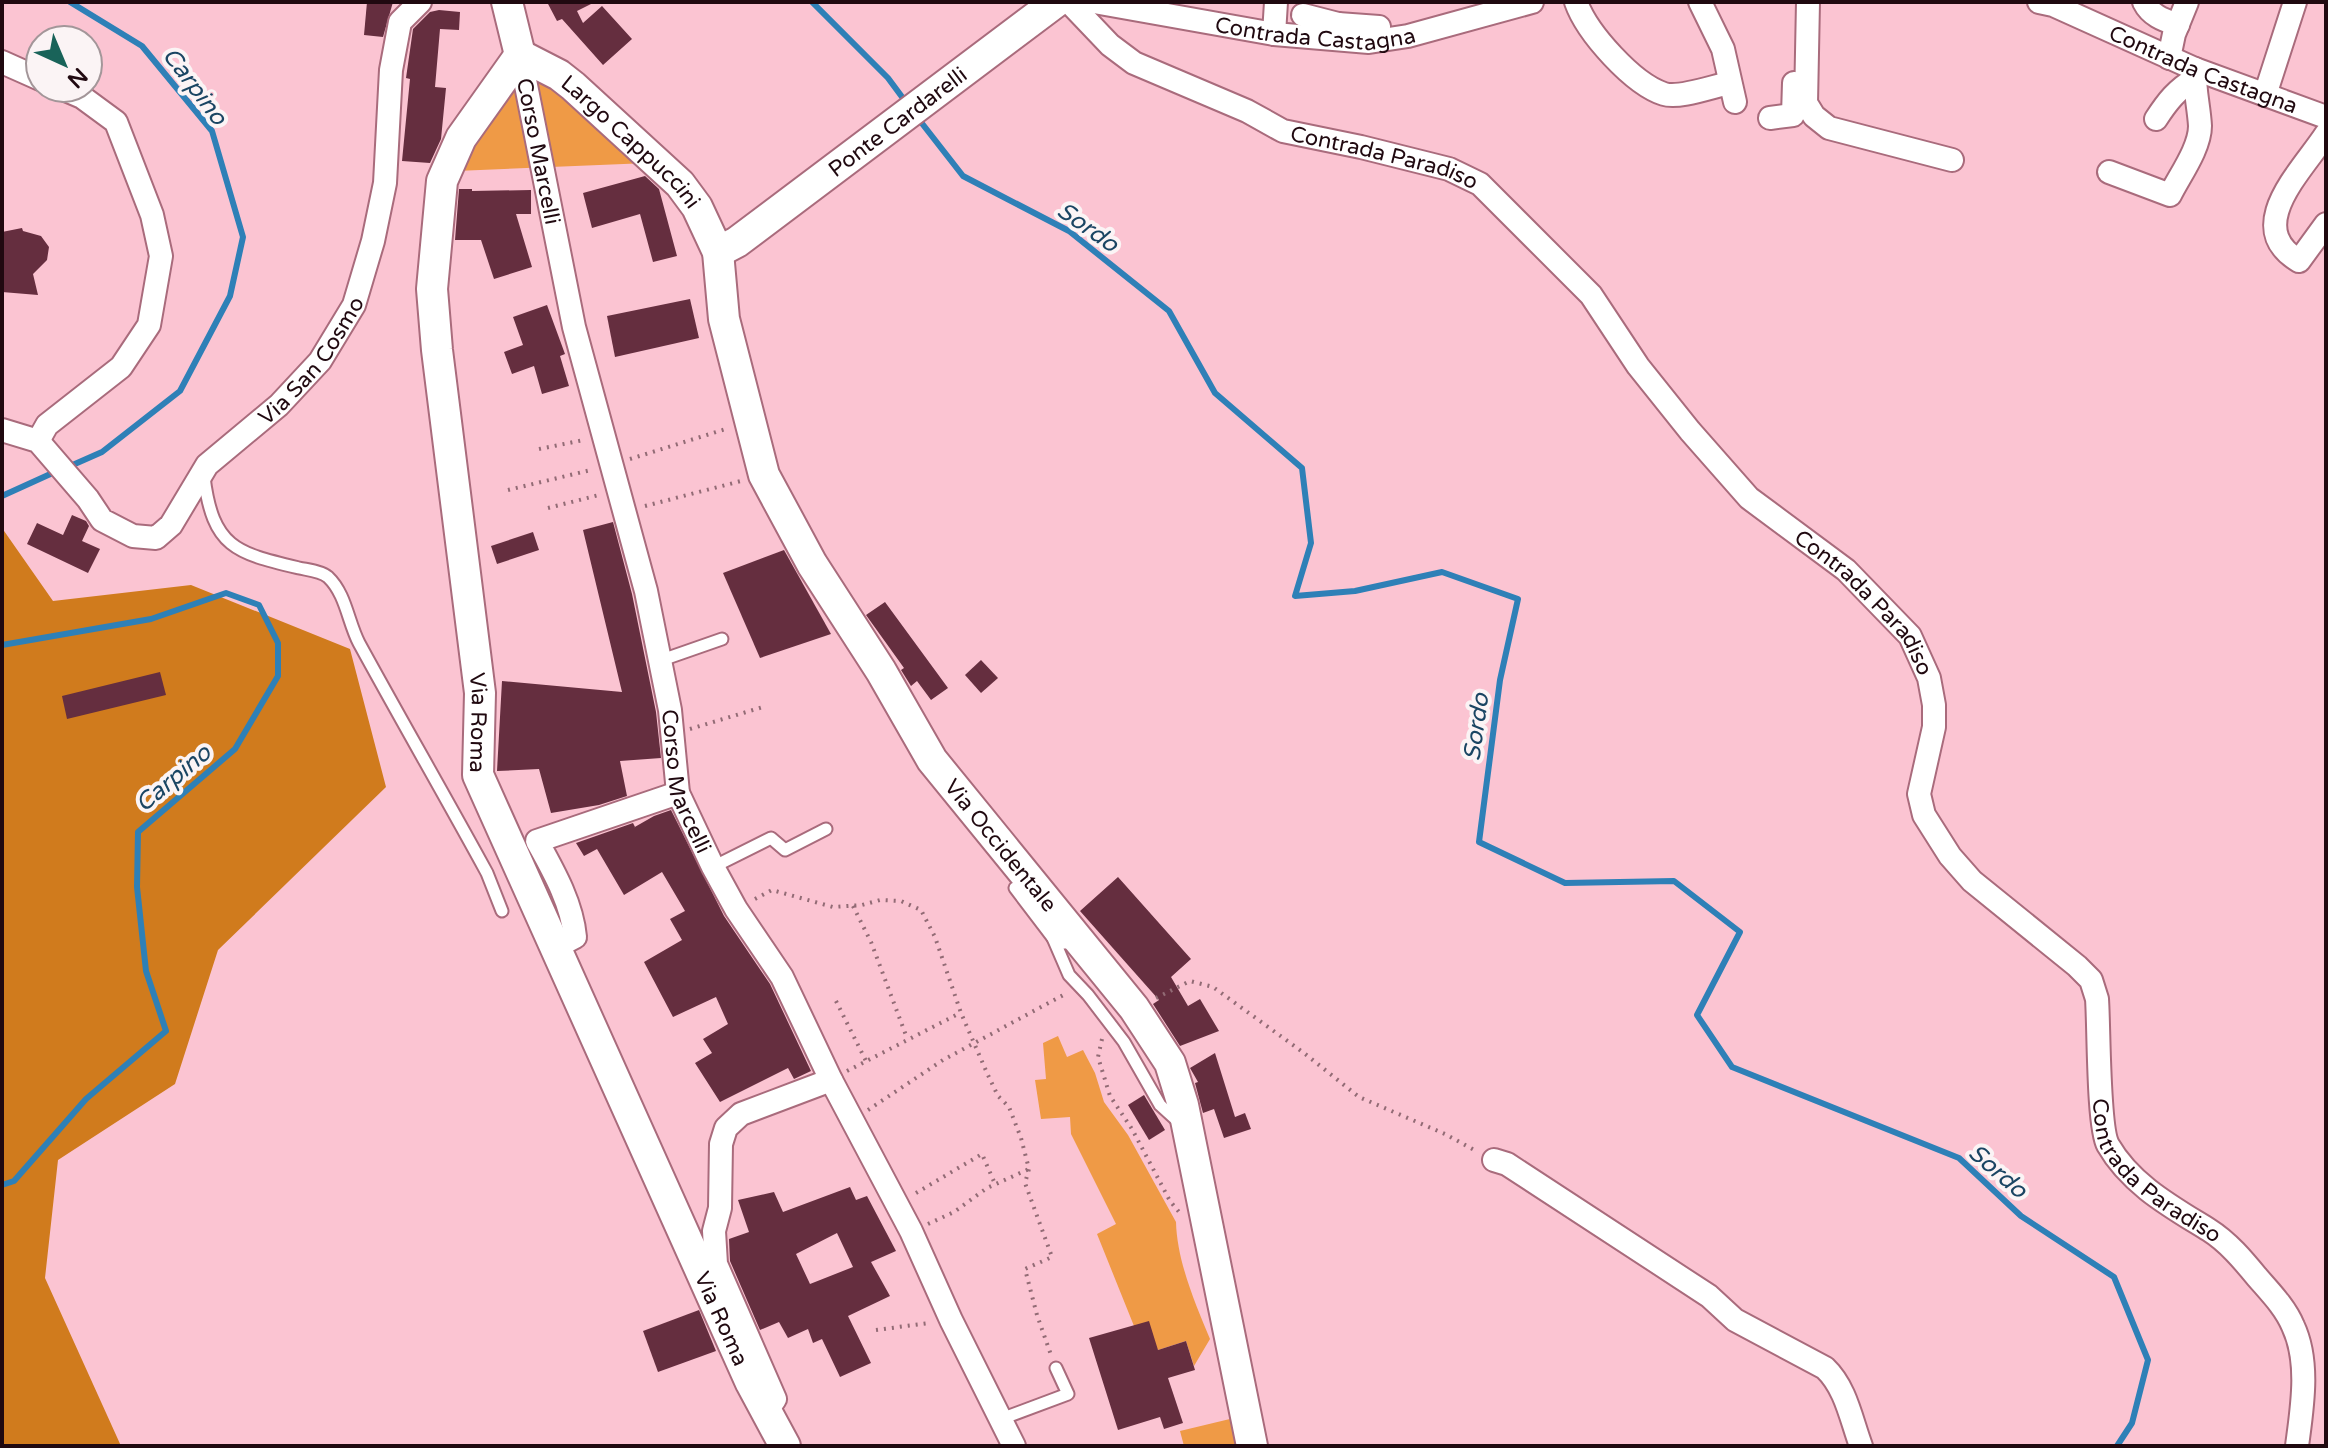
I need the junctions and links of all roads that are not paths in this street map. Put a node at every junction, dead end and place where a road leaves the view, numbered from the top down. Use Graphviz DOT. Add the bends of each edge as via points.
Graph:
graph roads {
  1 [pos="420,2"];
  2 [pos="507,2"];
  3 [pos="1056,2"];
  4 [pos="1069,2"];
  5 [pos="1094,2"];
  6 [pos="1276,2"];
  7 [pos="1576,2"];
  8 [pos="1700,2"];
  9 [pos="1794,2"];
  10 [pos="1808,2"];
  11 [pos="2039,2"];
  12 [pos="2144,2"];
  13 [pos="2187,2"];
  14 [pos="2295,2"];
  15 [pos="1518,4"];
  16 [pos="1303,15"];
  17 [pos="2178,25"];
  18 [pos="1379,27"];
  19 [pos="1339,32"];
  20 [pos="1274,34"];
  21 [pos="520,55"];
  22 [pos="2169,58"];
  23 [pos="2,62"];
  24 [pos="24,72"];
  25 [pos="2195,74"];
  26 [pos="2265,95"];
  27 [pos="92,104"];
  28 [pos="2326,117"];
  29 [pos="1770,118"];
  30 [pos="2156,119"];
  31 [pos="2326,134"];
  32 [pos="1952,160"];
  33 [pos="2109,172"];
  34 [pos="2326,224"];
  35 [pos="727,247"];
  36 [pos="2,430"];
  37 [pos="42,445"];
  38 [pos="203,473"];
  39 [pos="722,639"];
  40 [pos="659,661"];
  41 [pos="678,793"];
  42 [pos="826,829"];
  43 [pos="713,867"];
  44 [pos="1015,888"];
  45 [pos="502,911"];
  46 [pos="1053,938"];
  47 [pos="556,947"];
  48 [pos="1086,972"];
  49 [pos="831,1080"];
  50 [pos="1494,1160"];
  51 [pos="1056,1368"];
  52 [pos="767,1412"];
  53 [pos="1001,1419"];
  54 [pos="785,1446"];
  55 [pos="1014,1446"];
  56 [pos="1252,1446"];
  57 [pos="1861,1446"];
  58 [pos="2297,1446"];
  1 -- 38 [label="street, Via San Cosmo" via="400,22 391,70 385,183 354,305 320,361"];
  2 -- 21 [label="main road"];
  3 -- 35 [label="main road, Ponte Cardarelli"];
  4 -- 58 [label="street, Contrada Paradiso" via="1134,63 1283,131 1449,169 1480,184 1591,295 1638,366 1749,498 1846,570 1896,619 1921,658 1934,705 1919,794 1924,815 1972,881 2091,980 2097,999 2106,1141 2149,1191 2237,1252 2285,1312 2300,1345"];
  5 -- 20 [label="street, Contrada Castagna"];
  6 -- 20 [label="street"];
  7 -- 8 [label="street" via="1605,50 1665,95 1733,92 1723,49"];
  9 -- 29 [label="street" via="1793,115"];
  10 -- 32 [label="street" via="1806,103 1814,116 1829,128"];
  11 -- 22 [label="street, Contrada Castagna"];
  12 -- 17 [label="street" via="2162,20"];
  13 -- 17 [label="street"];
  14 -- 26 [label="street"];
  15 -- 19 [label="street, Contrada Castagna" via="1408,36 1369,42"];
  16 -- 19 [label="street"];
  17 -- 22 [label="street"];
  18 -- 19 [label="street"];
  19 -- 20 [label="street, Contrada Castagna"];
  21 -- 35 [label="main road, Largo Cappuccini" via="573,86 680,184"];
  21 -- 40 [label="street, Corso Marcelli" via="574,327 646,591"];
  21 -- 47 [label="main road, Via Roma" via="461,138 442,181 432,289 480,693 478,775"];
  22 -- 25 [label="street, Contrada Castagna"];
  23 -- 24 [label="street"];
  25 -- 26 [label="street, Contrada Castagna"];
  25 -- 30 [label="street"];
  25 -- 33 [label="street" via="2200,128 2170,195"];
  26 -- 28 [label="street, Contrada Castagna"];
  27 -- 37 [label="street" via="116,122 152,215 161,256 149,325 121,367 47,425"];
  31 -- 34 [label="street" via="2281,201 2275,237 2284,252 2299,261"];
  35 -- 48 [label="main road, Via Occidentale" via="724,319 764,475 932,760"];
  36 -- 37 [label="street"];
  37 -- 38 [label="street, Via San Cosmo" via="102,520 133,536 156,538 171,525"];
  38 -- 45 [label="lane" via="229,544 261,559 326,575 338,590 356,636 487,873"];
  39 -- 40 [label="lane"];
  40 -- 41 [label="street, Corso Marcelli"];
  41 -- 43 [label="street, Corso Marcelli"];
  41 -- 47 [label="street" via="537,841 574,923 575,937"];
  42 -- 43 [label="lane" via="785,850 771,838"];
  43 -- 49 [label="street, Corso Marcelli" via="782,977"];
  44 -- 46 [label="lane"];
  46 -- 48 [label="lane" via="1057,935 1079,956"];
  46 -- 48 [label="lane" via="1069,975"];
  47 -- 52 [label="main road, Via Roma"];
  48 -- 56 [label="main road, Via Occidentale" via="1170,1063"];
  49 -- 52 [label="street" via="741,1114 726,1128 721,1144 716,1264 775,1399"];
  49 -- 53 [label="street, Corso Marcelli"];
  50 -- 57 [label="street" via="1709,1296 1735,1320 1825,1368 1842,1392"];
  51 -- 53 [label="lane" via="1068,1394"];
  52 -- 54 [label="main road, Via Roma"];
  53 -- 55 [label="street, Corso Marcelli"];
}
